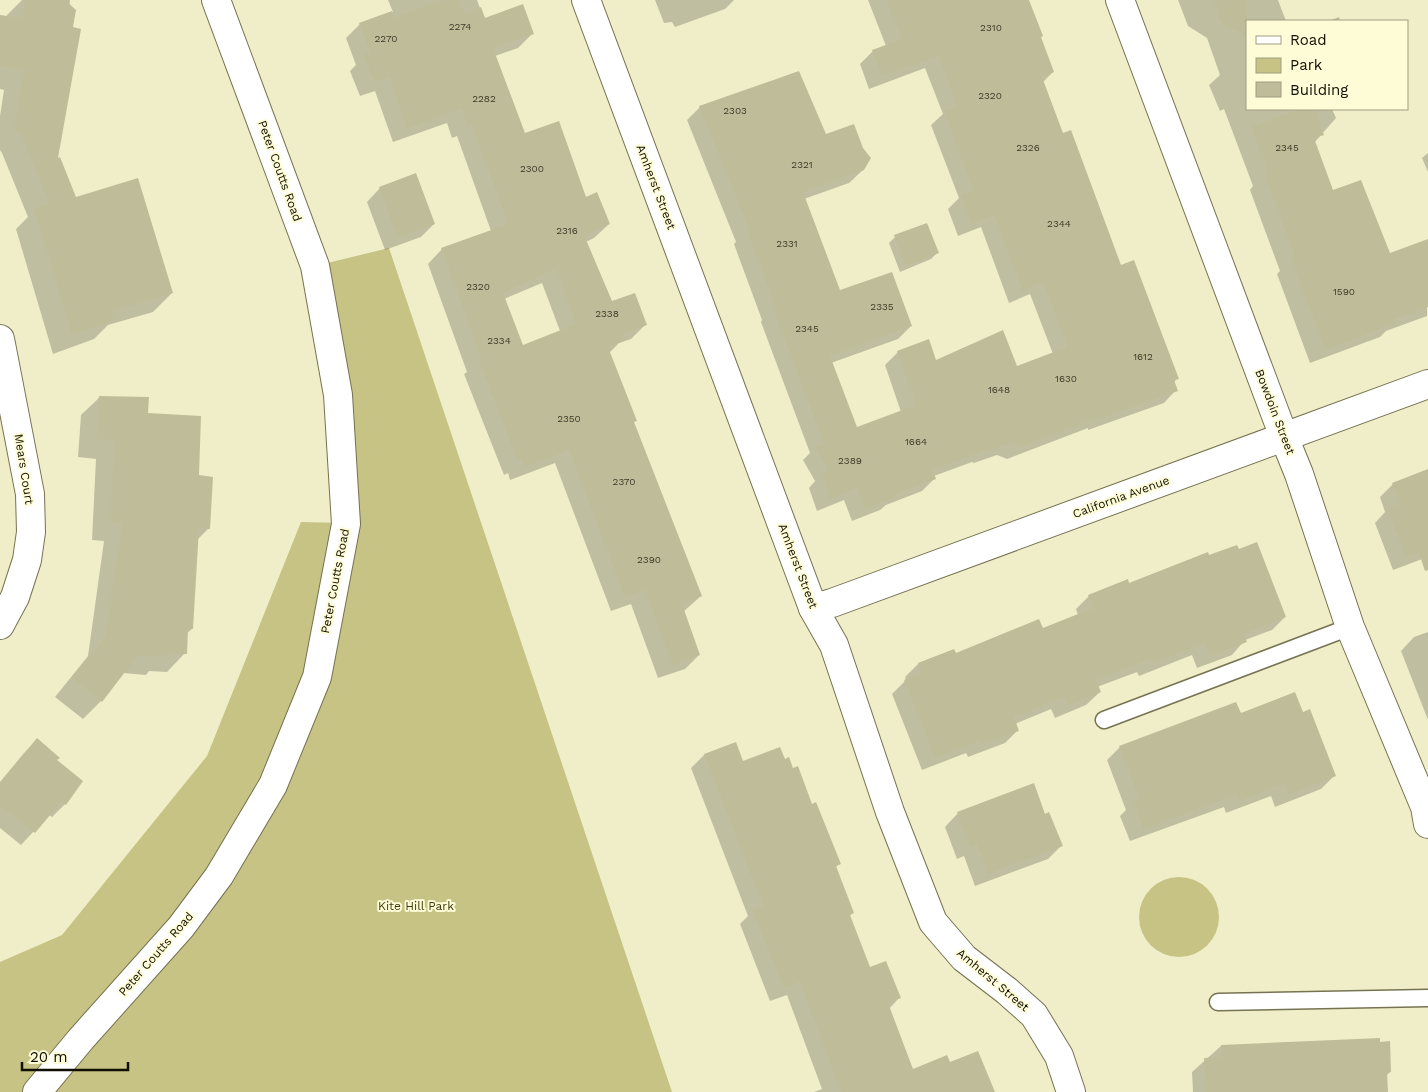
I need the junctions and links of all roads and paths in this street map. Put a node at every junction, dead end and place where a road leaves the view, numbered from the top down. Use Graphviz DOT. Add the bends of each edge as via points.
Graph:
graph roads {
  1 [pos="216,0"];
  2 [pos="586,0"];
  3 [pos="1120,0"];
  4 [pos="0,338"];
  5 [pos="1428,384"];
  6 [pos="1284,437"];
  7 [pos="813,608"];
  8 [pos="0,625"];
  9 [pos="1350,627"];
  10 [pos="1104,720"];
  11 [pos="1427,812"];
  12 [pos="1428,998"];
  13 [pos="1218,1002"];
  14 [pos="37,1092"];
  15 [pos="1071,1092"];
  1 -- 14 [label="street, Peter Coutts Road" via="315,266 338,395 346,524 318,677 273,785 223,869 181,927"];
  2 -- 7 [label="street, Amherst Street"];
  3 -- 6 [label="street, Bowdoin Street"];
  4 -- 8 [label="street, Mears Court" via="30,494 31,522 27,560 15,598"];
  5 -- 6 [label="street, California Avenue"];
  6 -- 7 [label="street, California Avenue"];
  6 -- 9 [label="street, Bowdoin Street"];
  7 -- 15 [label="street, Amherst Street" via="834,645 890,812 933,922 964,958 1034,1015 1059,1056"];
  9 -- 10 [label="lane"];
  9 -- 11 [label="street, Bowdoin Street"];
  12 -- 13 [label="lane"];
}
